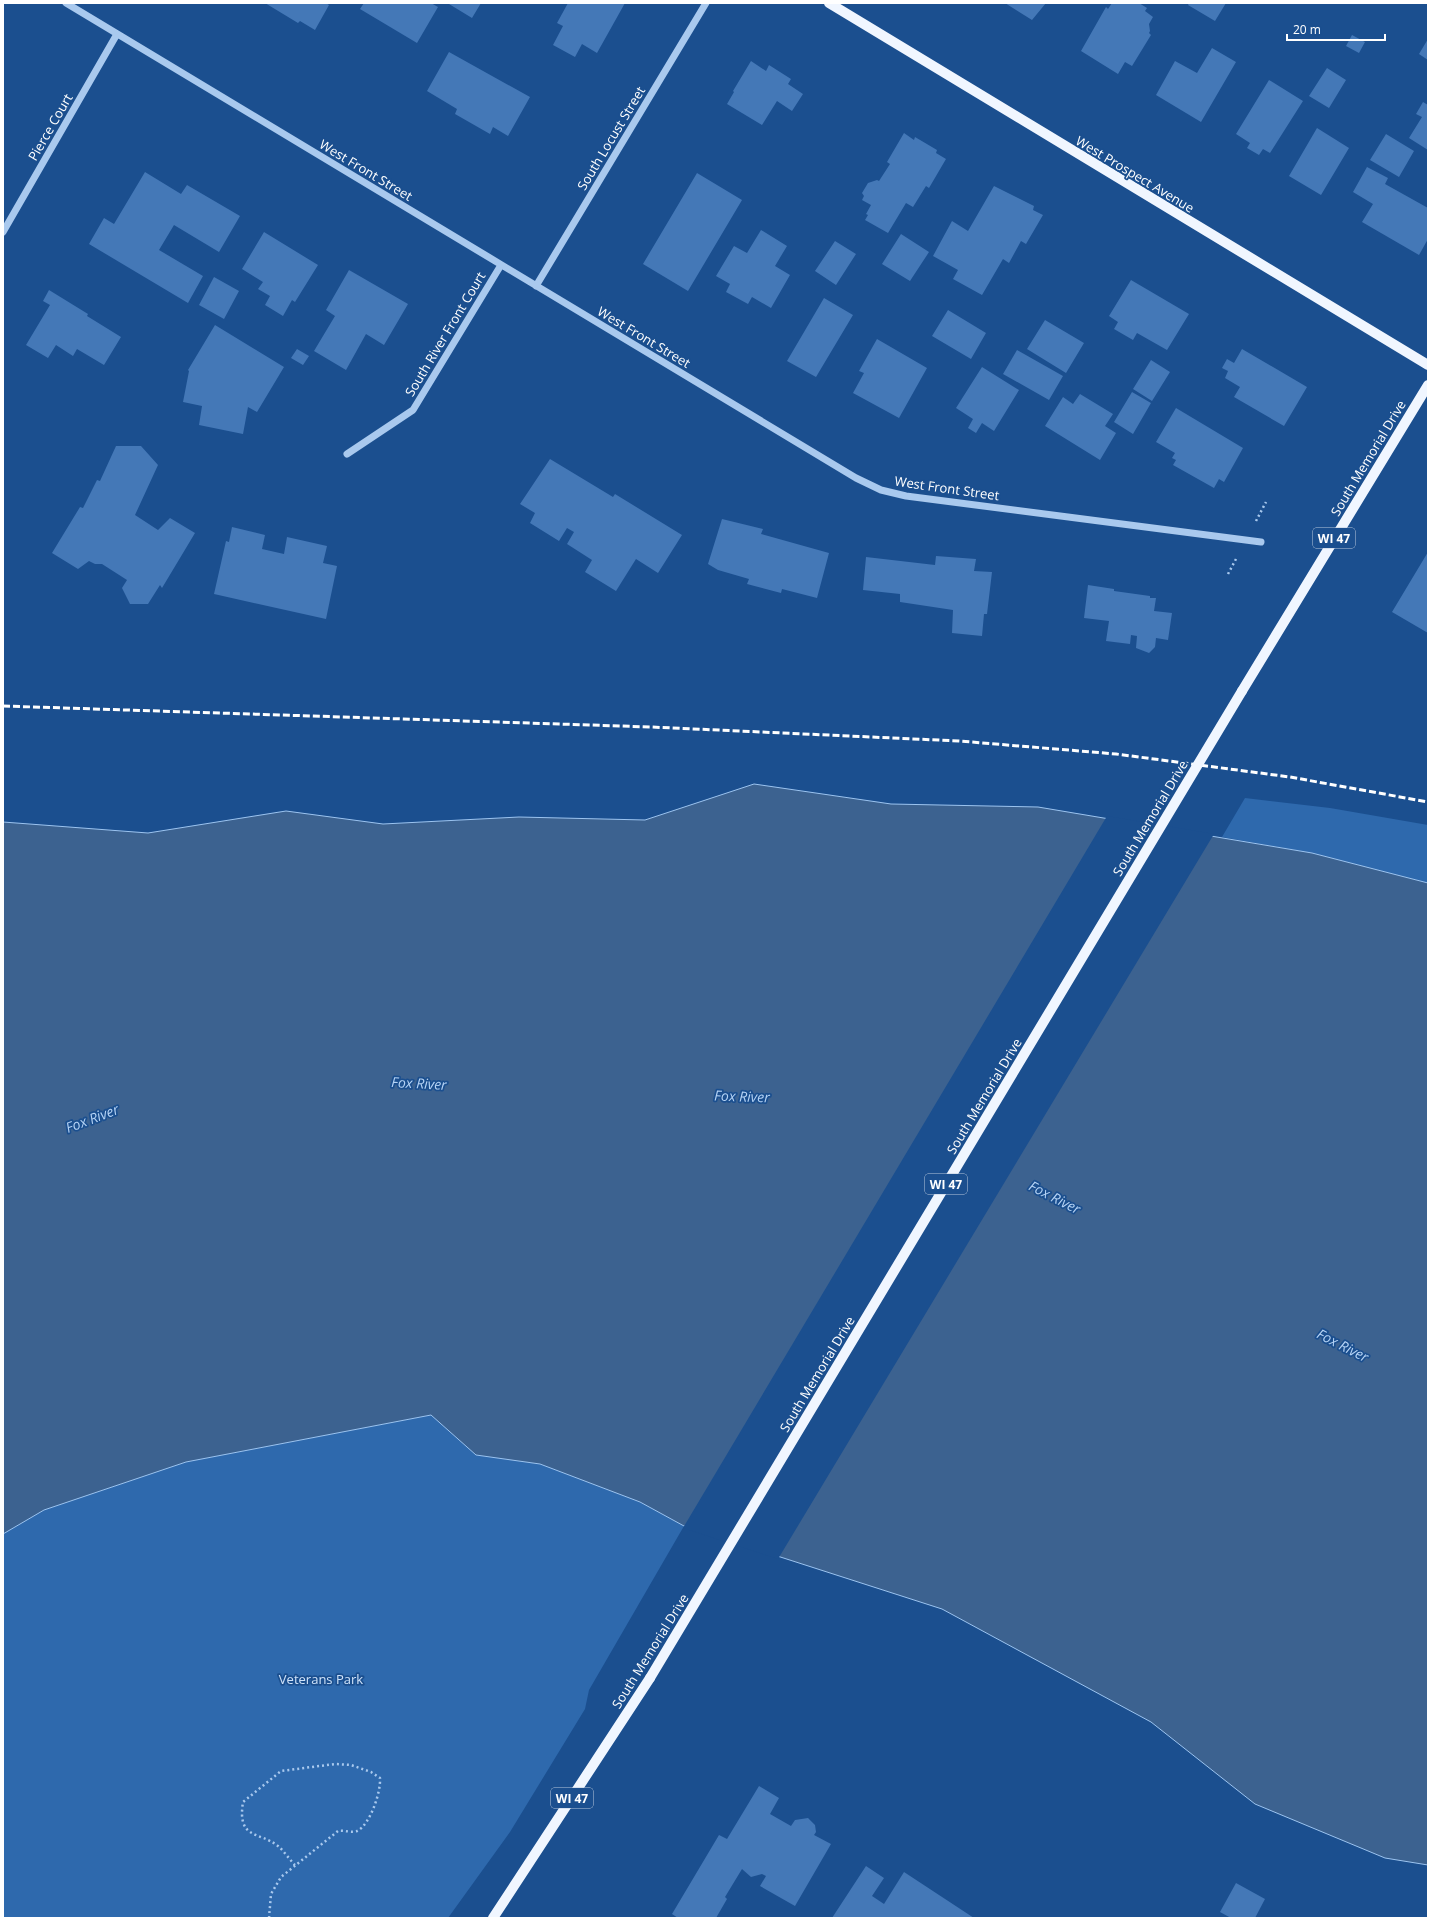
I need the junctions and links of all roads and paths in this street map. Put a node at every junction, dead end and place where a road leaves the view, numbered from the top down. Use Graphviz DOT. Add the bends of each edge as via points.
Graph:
graph roads {
  1 [pos="66,3"];
  2 [pos="706,3"];
  3 [pos="829,3"];
  4 [pos="117,34"];
  5 [pos="3,232"];
  6 [pos="501,265"];
  7 [pos="536,286"];
  8 [pos="1428,365"];
  9 [pos="1428,385"];
  10 [pos="347,454"];
  11 [pos="1261,542"];
  12 [pos="295,1865"];
  13 [pos="269,1918"];
  14 [pos="492,1918"];
  1 -- 4 [label="street, West Front Street"];
  2 -- 7 [label="street, South Locust Street"];
  3 -- 8 [label="main road, West Prospect Avenue"];
  4 -- 5 [label="street, Pierce Court"];
  4 -- 6 [label="street, West Front Street"];
  6 -- 7 [label="street, West Front Street"];
  6 -- 10 [label="street, South River Front Court" via="413,410"];
  7 -- 11 [label="street, West Front Street" via="856,478 881,490 906,496"];
  9 -- 14 [label="main road, South Memorial Drive / WI 47, bridge" via="650,1678"];
  12 -- 12 [label="path" via="338,1831 355,1832 363,1827 381,1787 380,1778 351,1765 328,1764 281,1771 243,1802 241,1814 252,1835 277,1846"];
  12 -- 13 [label="path" via="281,1877 270,1894"];
}
